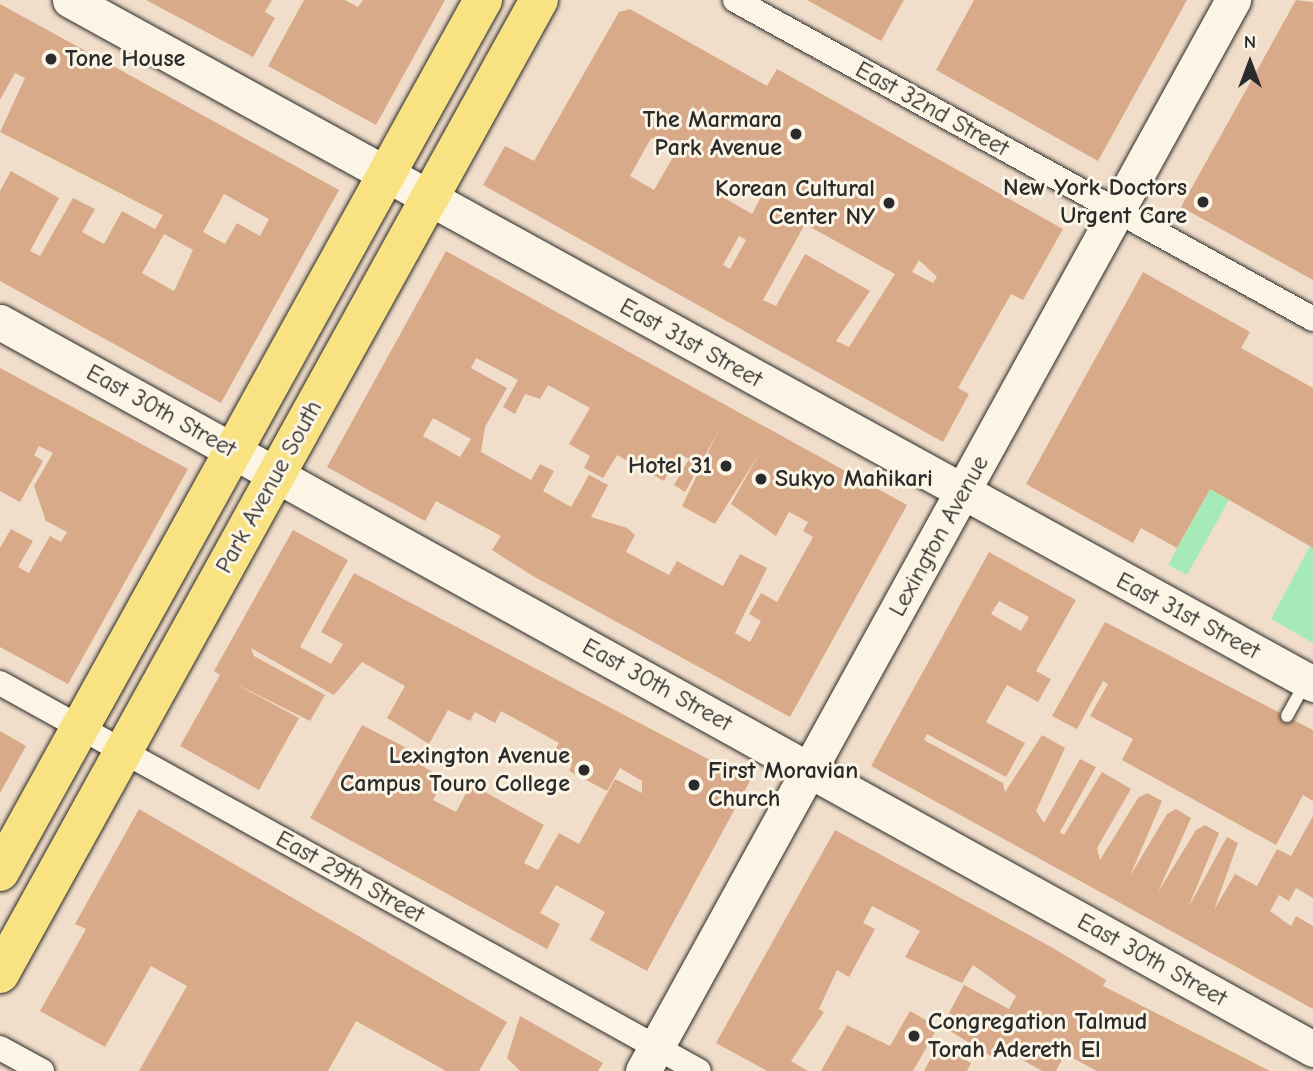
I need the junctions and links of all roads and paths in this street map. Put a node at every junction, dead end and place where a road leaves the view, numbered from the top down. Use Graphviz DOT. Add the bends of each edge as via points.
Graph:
graph roads {
  1 [pos="70,0"];
  2 [pos="483,0"];
  3 [pos="539,0"];
  4 [pos="735,0"];
  5 [pos="1233,0"];
  6 [pos="386,174"];
  7 [pos="429,198"];
  8 [pos="1117,211"];
  9 [pos="1313,319"];
  10 [pos="0,322"];
  11 [pos="233,451"];
  12 [pos="276,474"];
  13 [pos="962,493"];
  14 [pos="1310,682"];
  15 [pos="0,683"];
  16 [pos="1287,716"];
  17 [pos="79,728"];
  18 [pos="123,752"];
  19 [pos="810,770"];
  20 [pos="0,872"];
  21 [pos="0,974"];
  22 [pos="0,1048"];
  23 [pos="1313,1049"];
  24 [pos="649,1059"];
  25 [pos="42,1071"];
  26 [pos="699,1071"];
  1 -- 6 [label="street, East 31st Street"];
  2 -- 6 [label="main road, Park Avenue South"];
  3 -- 7 [label="main road, Park Avenue South"];
  4 -- 8 [label="street, East 32nd Street"];
  5 -- 8 [label="street, Lexington Avenue"];
  6 -- 7 [label="street, East 31st Street"];
  6 -- 11 [label="main road, Park Avenue South"];
  7 -- 12 [label="main road, Park Avenue South"];
  7 -- 13 [label="street, East 31st Street"];
  8 -- 9 [label="street, East 32nd Street"];
  8 -- 13 [label="street, Lexington Avenue"];
  10 -- 11 [label="street, East 30th Street"];
  11 -- 12 [label="street, East 30th Street"];
  11 -- 17 [label="main road, Park Avenue South"];
  12 -- 18 [label="main road, Park Avenue South"];
  12 -- 19 [label="street, East 30th Street"];
  13 -- 14 [label="street, East 31st Street"];
  13 -- 19 [label="street, Lexington Avenue"];
  14 -- 16 [label="lane"];
  15 -- 17 [label="street, East 29th Street"];
  17 -- 18 [label="street, East 29th Street"];
  17 -- 20 [label="main road, Park Avenue South"];
  18 -- 21 [label="main road, Park Avenue South"];
  18 -- 24 [label="street, East 29th Street"];
  19 -- 23 [label="street, East 30th Street"];
  19 -- 24 [label="street, Lexington Avenue"];
  22 -- 25 [label="street"];
  24 -- 26 [label="street, East 29th Street"];
}
